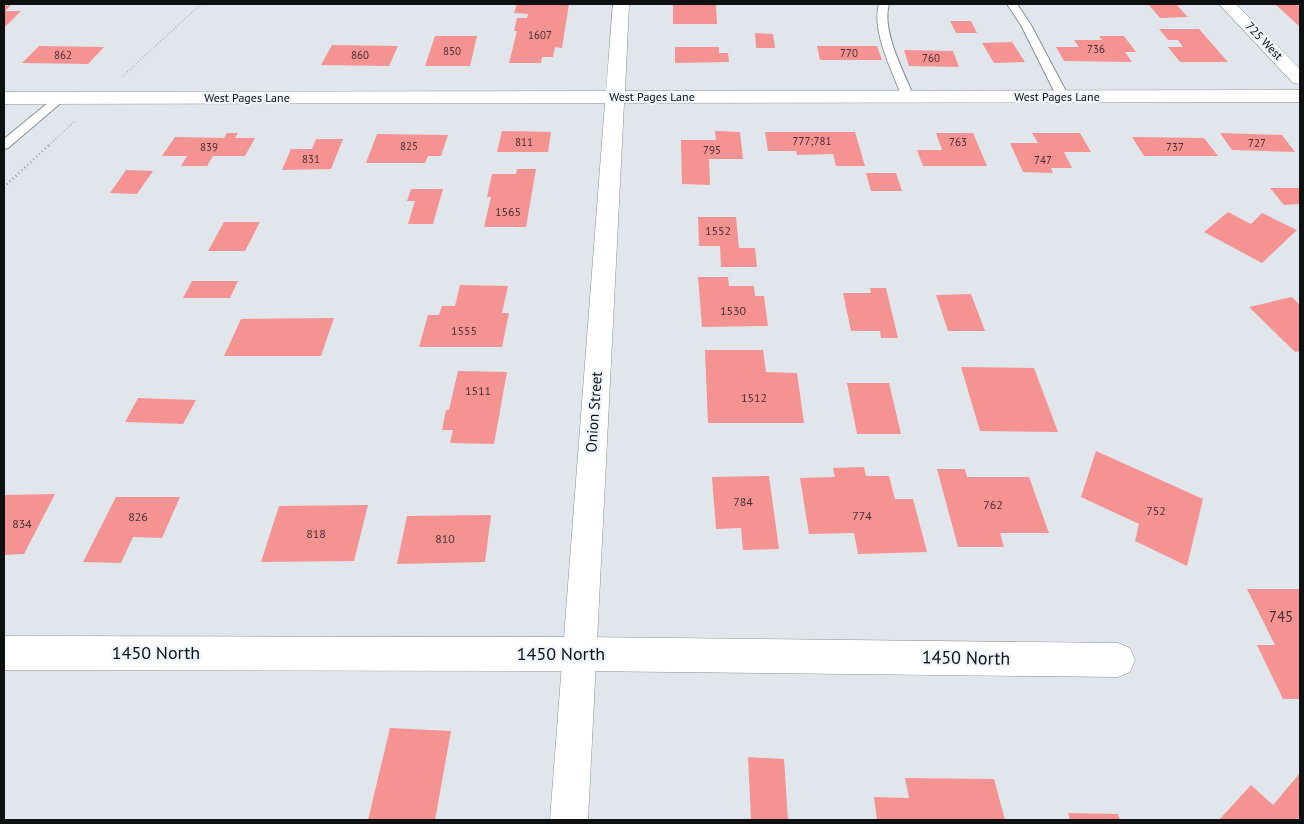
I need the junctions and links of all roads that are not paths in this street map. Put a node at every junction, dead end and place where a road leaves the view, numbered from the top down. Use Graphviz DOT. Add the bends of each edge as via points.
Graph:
graph roads {
  1 [pos="621,4"];
  2 [pos="884,4"];
  3 [pos="1012,4"];
  4 [pos="1228,4"];
  5 [pos="1300,79"];
  6 [pos="1063,96"];
  7 [pos="1300,96"];
  8 [pos="614,97"];
  9 [pos="908,97"];
  10 [pos="4,98"];
  11 [pos="59,99"];
  12 [pos="4,145"];
  13 [pos="4,653"];
  14 [pos="580,654"];
  15 [pos="1118,660"];
  16 [pos="569,820"];
  1 -- 8 [label="street, Onion Street"];
  2 -- 9 [label="lane" via="880,9 882,24"];
  3 -- 6 [label="lane"];
  4 -- 5 [label="street, 725 West"];
  6 -- 7 [label="street, West Pages Lane"];
  6 -- 9 [label="street, West Pages Lane"];
  8 -- 9 [label="street, West Pages Lane"];
  8 -- 11 [label="street, West Pages Lane"];
  8 -- 14 [label="street, Onion Street"];
  10 -- 11 [label="street, West Pages Lane"];
  11 -- 12 [label="lane"];
  13 -- 14 [label="street, 1450 North"];
  14 -- 15 [label="street, 1450 North"];
  14 -- 16 [label="street, Onion Street"];
}
